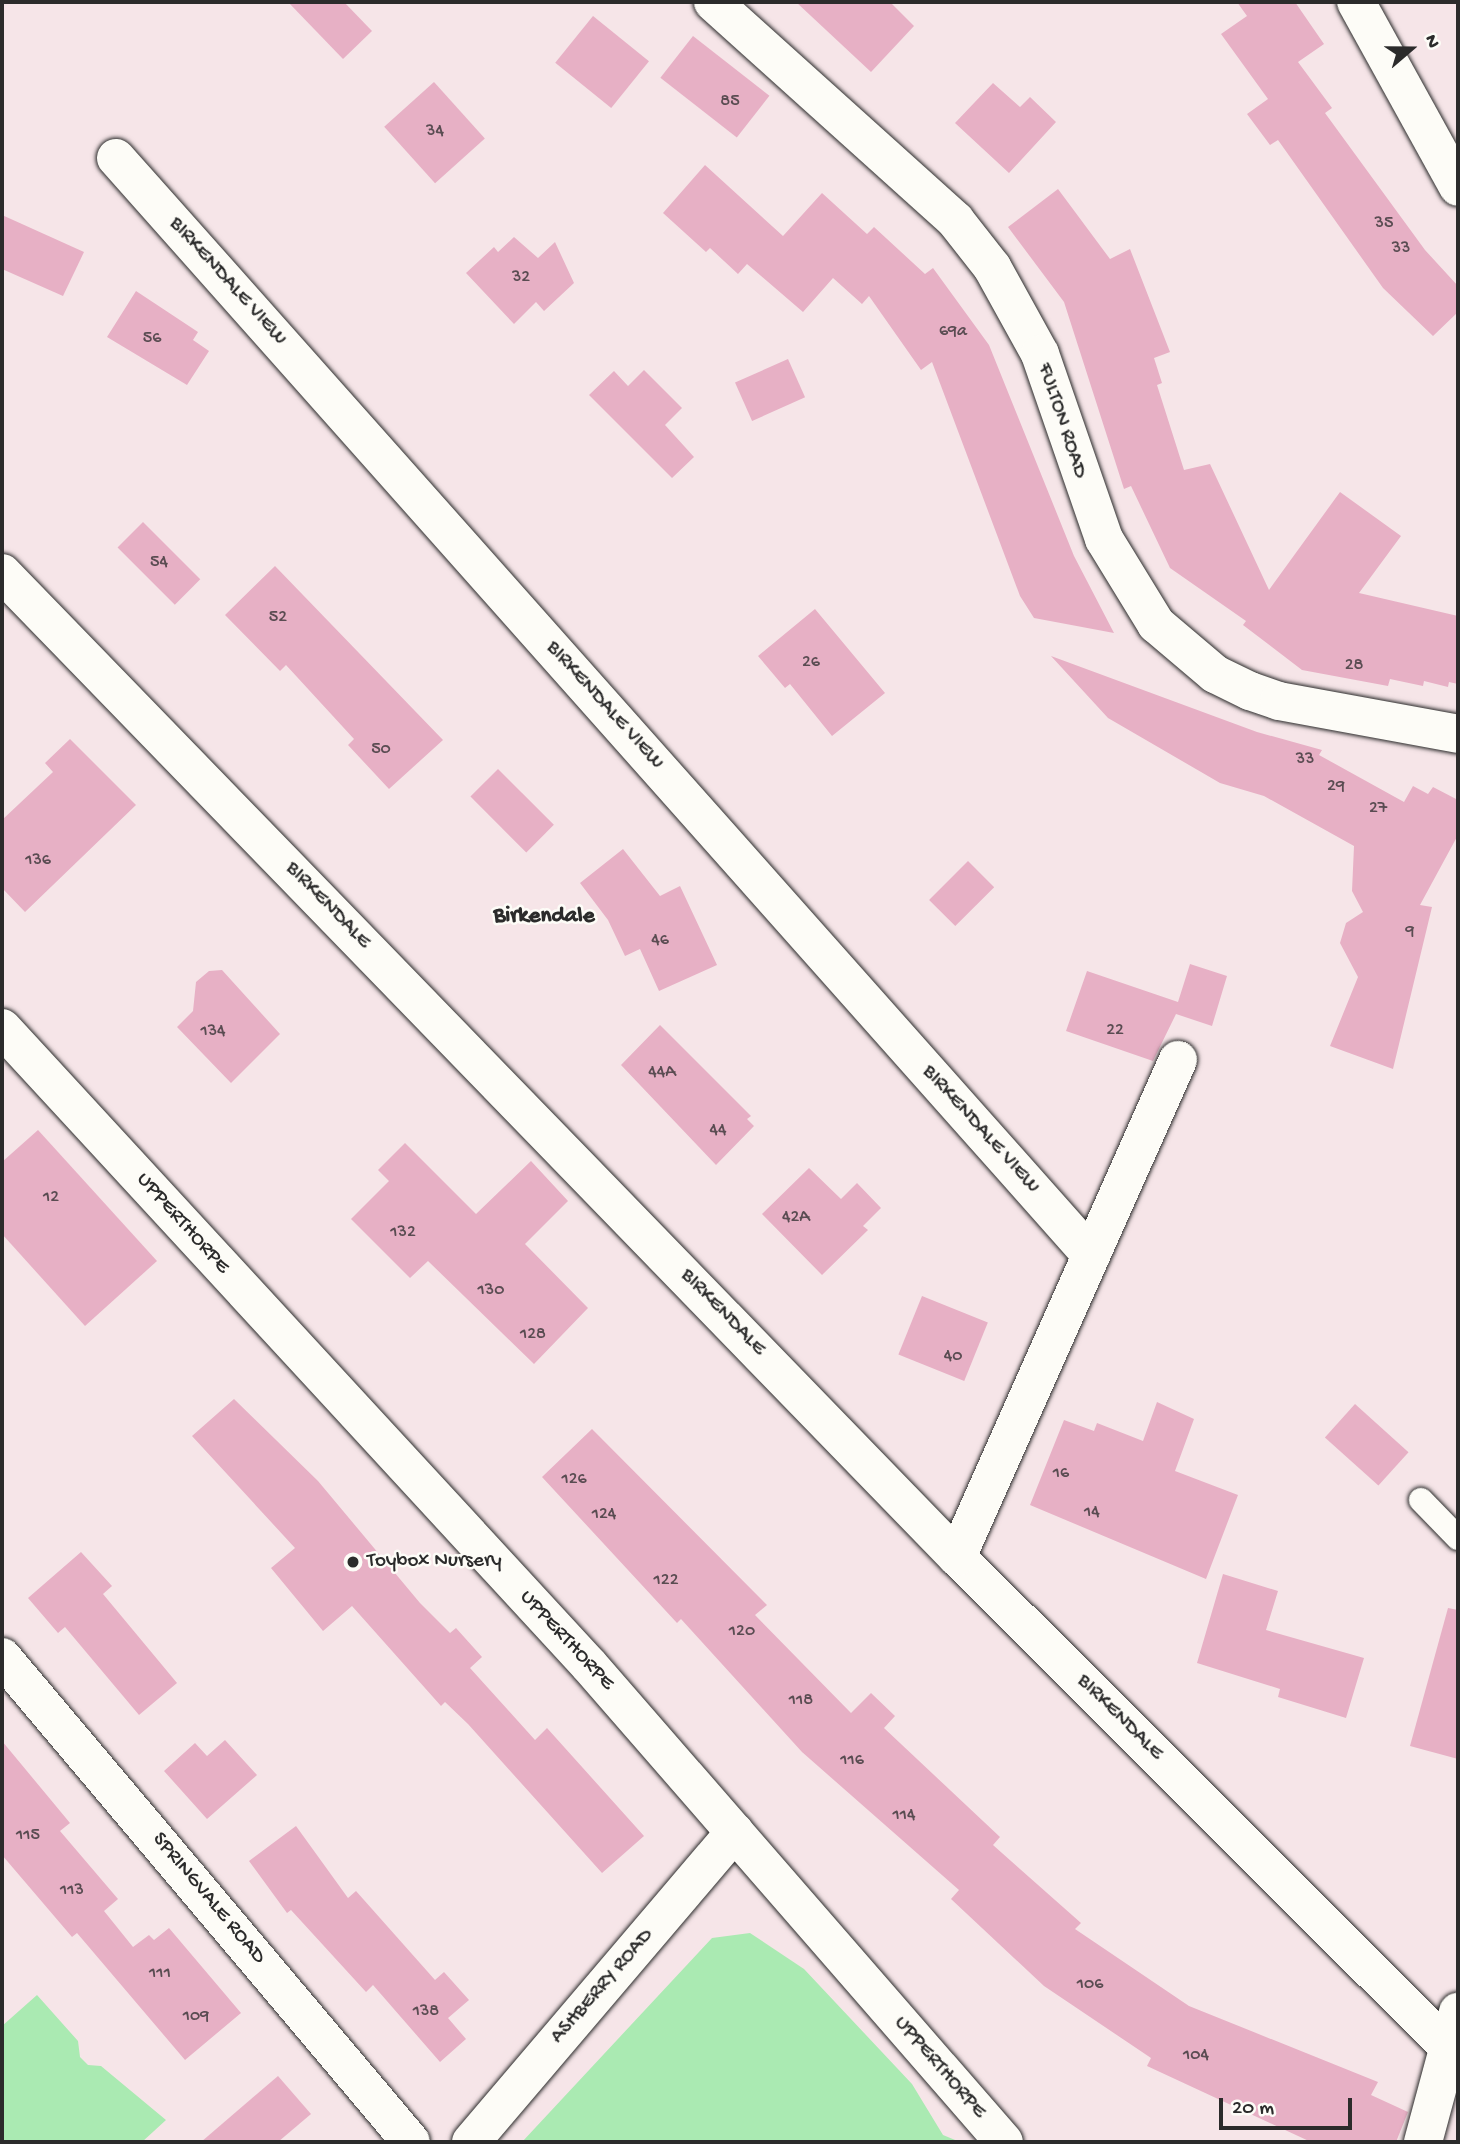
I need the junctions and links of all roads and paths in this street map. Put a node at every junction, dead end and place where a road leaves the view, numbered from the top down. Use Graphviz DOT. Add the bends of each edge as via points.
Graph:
graph roads {
  1 [pos="713,2"];
  2 [pos="1356,2"];
  3 [pos="116,158"];
  4 [pos="1458,187"];
  5 [pos="2,573"];
  6 [pos="1458,734"];
  7 [pos="2,1028"];
  8 [pos="1178,1060"];
  9 [pos="1091,1255"];
  10 [pos="1421,1500"];
  11 [pos="1458,1538"];
  12 [pos="957,1557"];
  13 [pos="2,1657"];
  14 [pos="736,1832"];
  15 [pos="1453,2029"];
  16 [pos="411,2142"];
  17 [pos="471,2142"];
  18 [pos="1003,2142"];
  19 [pos="1423,2142"];
  1 -- 6 [label="street, FULTON ROAD" via="955,220 992,267 1040,354 1104,539 1157,624 1215,674 1250,691 1279,701"];
  2 -- 4 [label="street" via="1394,62"];
  3 -- 9 [label="street, BIRKENDALE VIEW"];
  5 -- 12 [label="street, BIRKENDALE"];
  7 -- 14 [label="street, UPPERTHORPE" via="589,1665"];
  8 -- 9 [label="street"];
  9 -- 12 [label="street"];
  10 -- 11 [label="lane"];
  12 -- 15 [label="street, BIRKENDALE"];
  13 -- 16 [label="street, SPRINGVALE ROAD"];
  14 -- 17 [label="street, ASHBERRY ROAD"];
  14 -- 18 [label="street, UPPERTHORPE"];
  15 -- 19 [label="street"];
}
